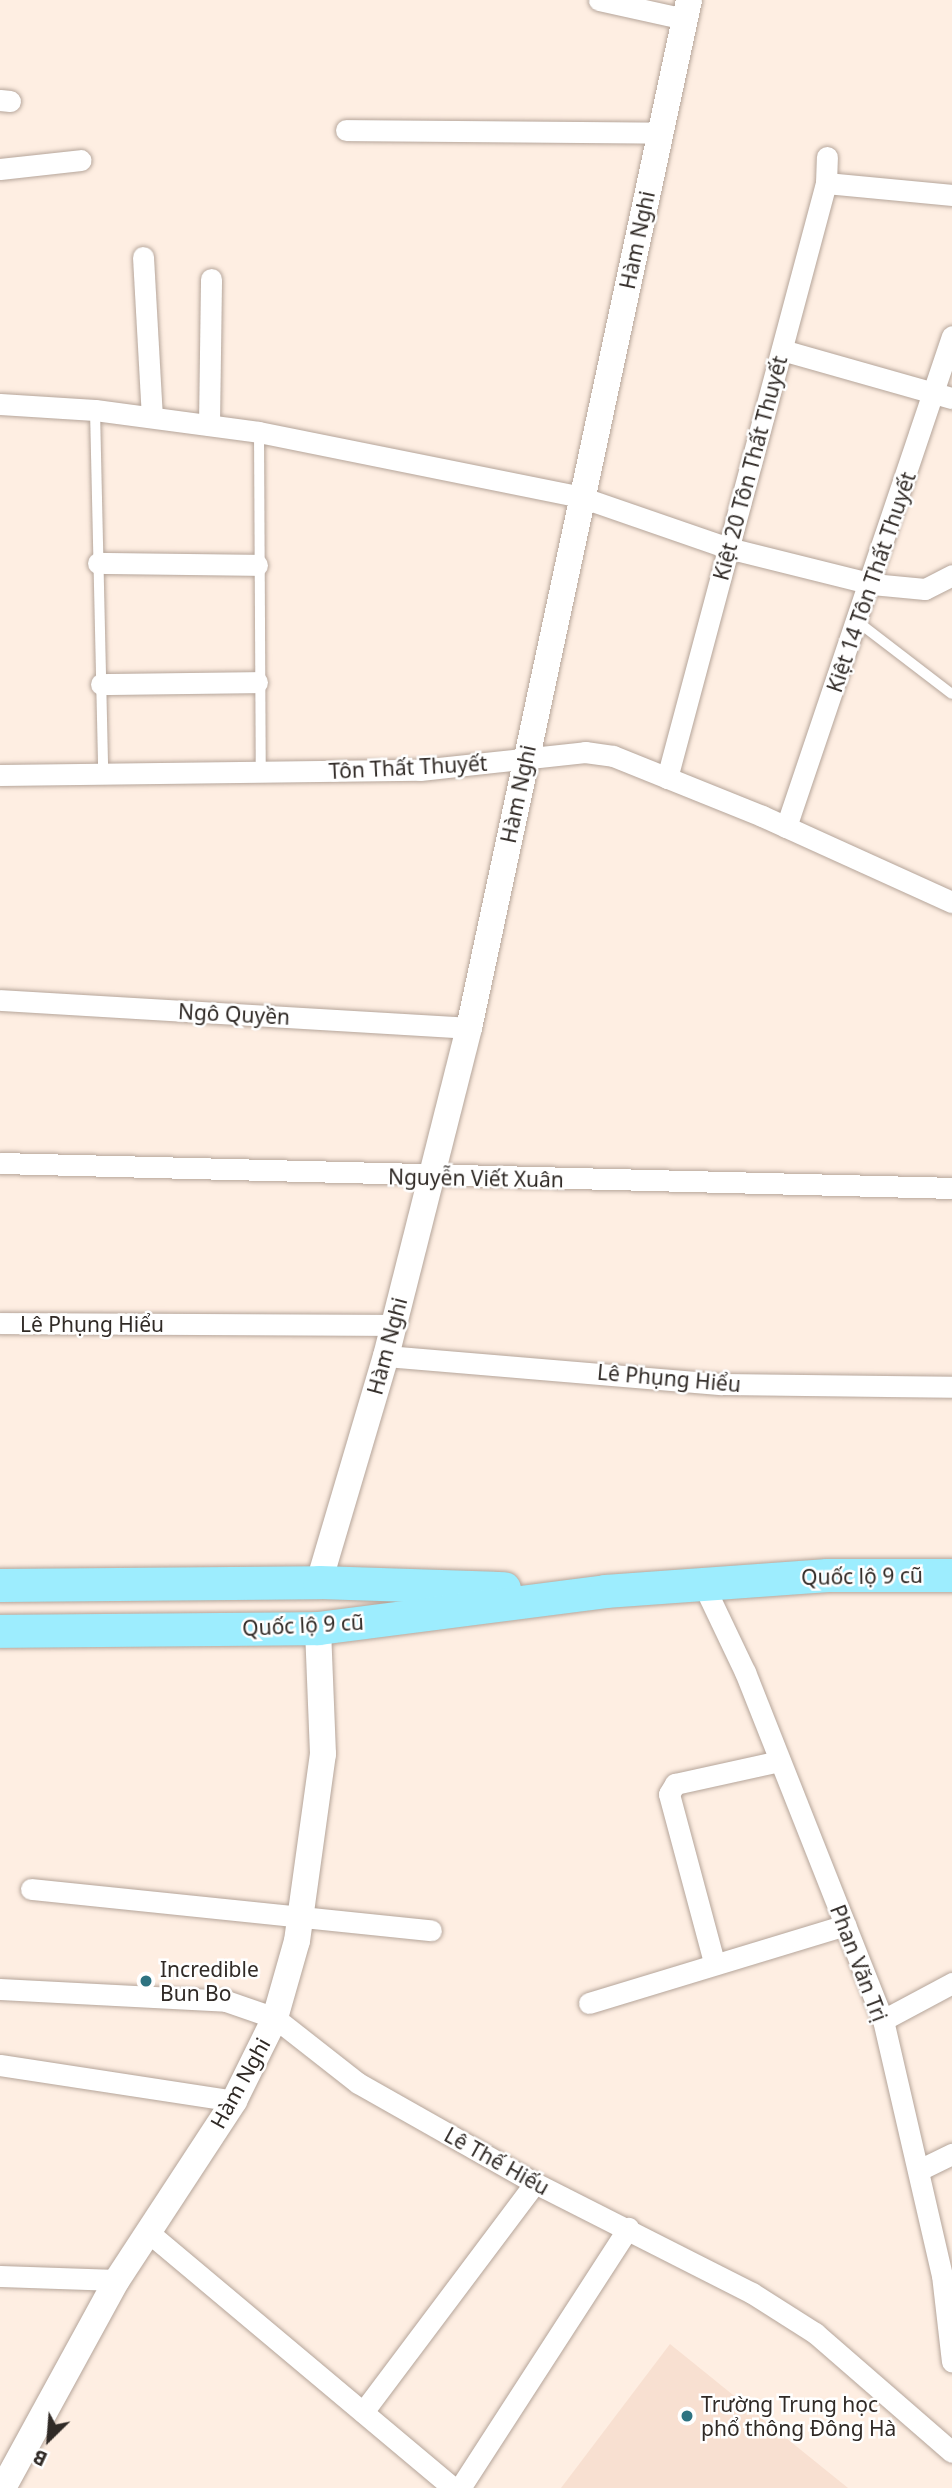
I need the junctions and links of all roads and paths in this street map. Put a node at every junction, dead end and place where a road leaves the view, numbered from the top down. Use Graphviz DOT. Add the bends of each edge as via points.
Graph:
graph roads {
  1 [pos="599,0"];
  2 [pos="686,10"];
  3 [pos="346,130"];
  4 [pos="661,134"];
  5 [pos="827,158"];
  6 [pos="81,160"];
  7 [pos="0,169"];
  8 [pos="826,183"];
  9 [pos="952,195"];
  10 [pos="144,257"];
  11 [pos="211,279"];
  12 [pos="952,336"];
  13 [pos="782,350"];
  14 [pos="943,396"];
  15 [pos="0,404"];
  16 [pos="95,410"];
  17 [pos="152,417"];
  18 [pos="209,425"];
  19 [pos="259,432"];
  20 [pos="581,497"];
  21 [pos="729,548"];
  22 [pos="98,563"];
  23 [pos="257,565"];
  24 [pos="952,575"];
  25 [pos="872,584"];
  26 [pos="858,622"];
  27 [pos="257,682"];
  28 [pos="101,684"];
  29 [pos="952,694"];
  30 [pos="526,761"];
  31 [pos="261,772"];
  32 [pos="103,774"];
  33 [pos="0,775"];
  34 [pos="667,778"];
  35 [pos="786,827"];
  36 [pos="952,902"];
  37 [pos="0,1000"];
  38 [pos="469,1028"];
  39 [pos="0,1163"];
  40 [pos="431,1177"];
  41 [pos="952,1188"];
  42 [pos="0,1323"];
  43 [pos="394,1325"];
  44 [pos="386,1356"];
  45 [pos="952,1387"];
  46 [pos="952,1575"];
  47 [pos="319,1582"];
  48 [pos="703,1584"];
  49 [pos="0,1585"];
  50 [pos="605,1591"];
  51 [pos="318,1628"];
  52 [pos="0,1631"];
  53 [pos="780,1760"];
  54 [pos="31,1889"];
  55 [pos="302,1917"];
  56 [pos="845,1925"];
  57 [pos="431,1930"];
  58 [pos="714,1962"];
  59 [pos="952,1983"];
  60 [pos="0,1989"];
  61 [pos="589,2003"];
  62 [pos="275,2018"];
  63 [pos="883,2020"];
  64 [pos="0,2064"];
  65 [pos="234,2101"];
  66 [pos="952,2154"];
  67 [pos="919,2170"];
  68 [pos="535,2183"];
  69 [pos="628,2228"];
  70 [pos="148,2232"];
  71 [pos="947,2272"];
  72 [pos="0,2276"];
  73 [pos="117,2280"];
  74 [pos="952,2361"];
  75 [pos="363,2412"];
  76 [pos="952,2452"];
  77 [pos="3,2488"];
  78 [pos="453,2488"];
  79 [pos="460,2488"];
  1 -- 2 [label="street"];
  2 -- 4 [label="street, Hàm Nghi"];
  3 -- 4 [label="street"];
  4 -- 20 [label="street, Hàm Nghi"];
  5 -- 8 [label="street, Kiệt 20 Tôn Thất Thuyết"];
  6 -- 7 [label="street"];
  8 -- 9 [label="street"];
  8 -- 13 [label="street, Kiệt 20 Tôn Thất Thuyết"];
  10 -- 17 [label="street"];
  11 -- 18 [label="street"];
  12 -- 14 [label="street, Kiệt 14 Tôn Thất Thuyết"];
  13 -- 14 [label="street"];
  13 -- 21 [label="street, Kiệt 20 Tôn Thất Thuyết"];
  14 -- 25 [label="street, Kiệt 14 Tôn Thất Thuyết"];
  15 -- 16 [label="street"];
  16 -- 17 [label="street"];
  16 -- 22 [label="lane"];
  17 -- 18 [label="street"];
  18 -- 19 [label="street"];
  19 -- 20 [label="street"];
  19 -- 23 [label="lane"];
  20 -- 21 [label="street"];
  20 -- 30 [label="street, Hàm Nghi"];
  21 -- 25 [label="street"];
  21 -- 34 [label="street, Kiệt 20 Tôn Thất Thuyết"];
  22 -- 23 [label="street"];
  22 -- 28 [label="lane"];
  23 -- 27 [label="lane"];
  24 -- 25 [label="street" via="925,589"];
  25 -- 26 [label="street, Kiệt 14 Tôn Thất Thuyết"];
  26 -- 29 [label="lane"];
  26 -- 35 [label="street, Kiệt 14 Tôn Thất Thuyết"];
  27 -- 28 [label="street"];
  27 -- 31 [label="lane"];
  28 -- 32 [label="lane"];
  30 -- 31 [label="street, Tôn Thất Thuyết"];
  30 -- 34 [label="street, Tôn Thất Thuyết" via="560,750 585,751"];
  30 -- 38 [label="street, Hàm Nghi"];
  31 -- 32 [label="street, Tôn Thất Thuyết"];
  32 -- 33 [label="street, Tôn Thất Thuyết"];
  34 -- 35 [label="street, Tôn Thất Thuyết"];
  35 -- 36 [label="street, Tôn Thất Thuyết"];
  37 -- 38 [label="street, Ngô Quyền"];
  38 -- 40 [label="street, Hàm Nghi"];
  39 -- 40 [label="street, Nguyễn Viết Xuân"];
  40 -- 41 [label="street, Nguyễn Viết Xuân"];
  40 -- 43 [label="street, Hàm Nghi"];
  42 -- 43 [label="street, Lê Phụng Hiểu"];
  43 -- 44 [label="street, Hàm Nghi"];
  44 -- 45 [label="street, Lê Phụng Hiểu" via="722,1384"];
  44 -- 47 [label="street, Hàm Nghi"];
  46 -- 48 [label="main road, Quốc lộ 9 cũ"];
  47 -- 49 [label="main road, Quốc lộ 9 cũ"];
  47 -- 50 [label="main road, Quốc lộ 9 cũ"];
  47 -- 51 [label="main road"];
  48 -- 50 [label="main road, Quốc lộ 9 cũ"];
  48 -- 53 [label="street, Phan Văn Trị"];
  50 -- 51 [label="main road, Quốc lộ 9 cũ"];
  51 -- 52 [label="main road, Quốc lộ 9 cũ"];
  51 -- 55 [label="street, Hàm Nghi" via="323,1754"];
  53 -- 56 [label="street, Phan Văn Trị"];
  53 -- 58 [label="street" via="675,1784 669,1794"];
  54 -- 55 [label="street"];
  55 -- 57 [label="street"];
  55 -- 62 [label="street, Hàm Nghi"];
  56 -- 58 [label="street"];
  56 -- 63 [label="street, Phan Văn Trị"];
  58 -- 61 [label="street"];
  59 -- 63 [label="street"];
  60 -- 62 [label="street, Lê Thế Hiếu" via="226,2001"];
  62 -- 65 [label="street, Hàm Nghi"];
  62 -- 68 [label="street, Lê Thế Hiếu" via="358,2083"];
  63 -- 67 [label="street, Phan Văn Trị"];
  64 -- 65 [label="street"];
  65 -- 70 [label="street, Hàm Nghi"];
  66 -- 67 [label="street"];
  67 -- 71 [label="street, Phan Văn Trị"];
  68 -- 69 [label="street, Lê Thế Hiếu"];
  68 -- 75 [label="street"];
  69 -- 76 [label="street, Lê Thế Hiếu" via="815,2333"];
  69 -- 79 [label="street"];
  70 -- 73 [label="street, Hàm Nghi"];
  70 -- 75 [label="street"];
  71 -- 74 [label="street, Phan Văn Trị"];
  72 -- 73 [label="street"];
  73 -- 77 [label="street, Hàm Nghi"];
  75 -- 78 [label="street"];
}
